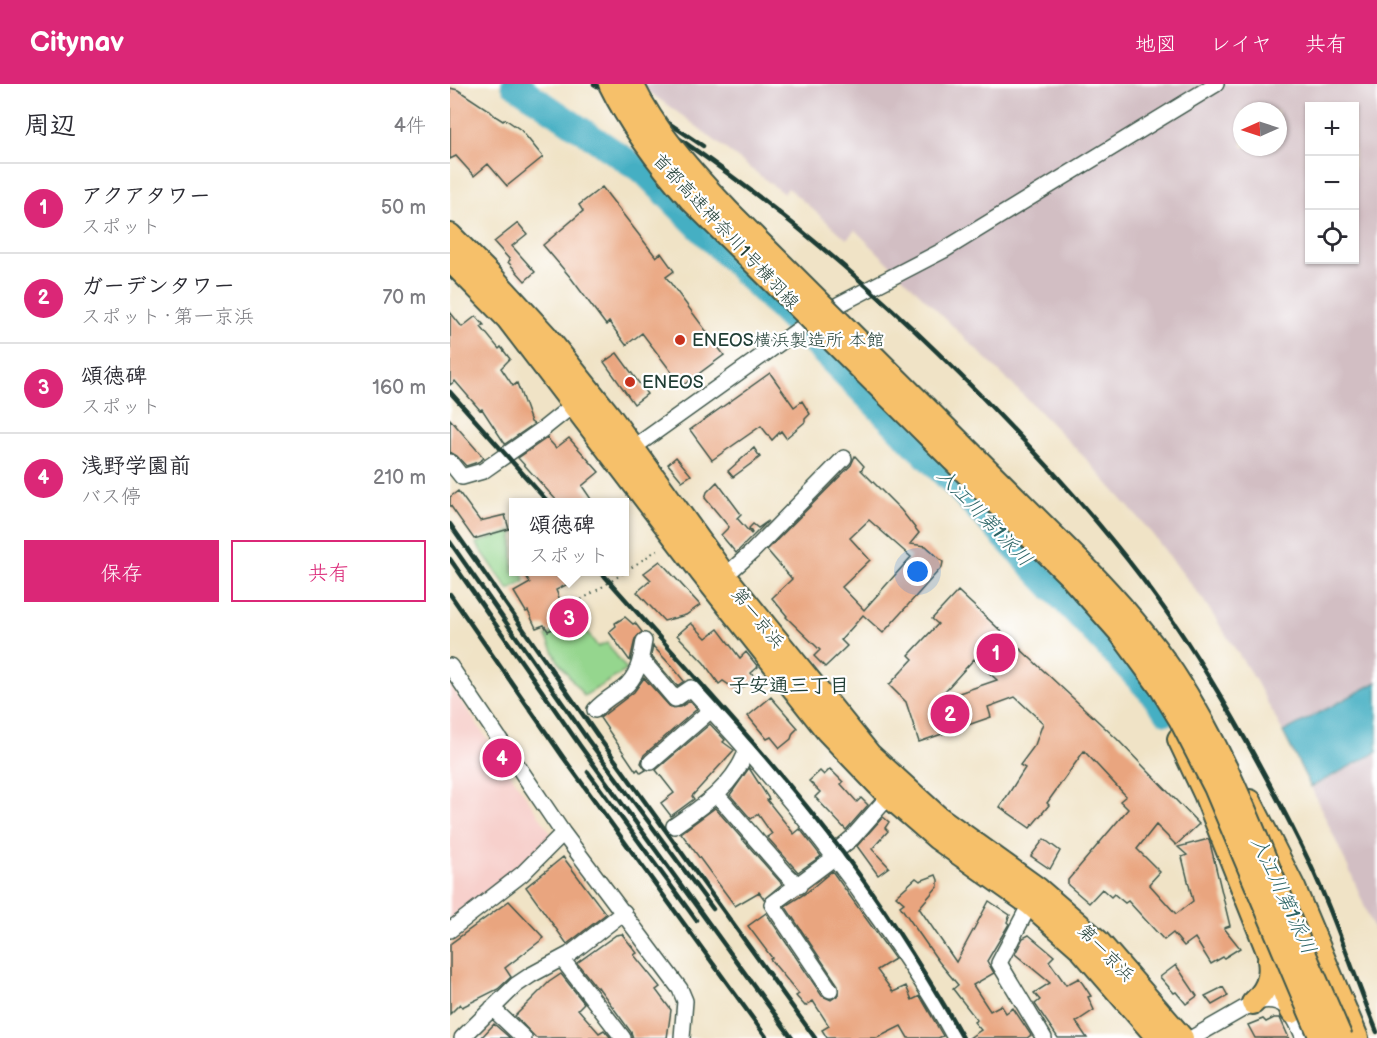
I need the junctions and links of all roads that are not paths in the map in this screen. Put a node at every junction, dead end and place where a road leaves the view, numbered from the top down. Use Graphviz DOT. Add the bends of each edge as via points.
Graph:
graph roads {
  1 [pos="610,84"];
  2 [pos="632,84"];
  3 [pos="1216,84"];
  4 [pos="450,235"];
  5 [pos="450,260"];
  6 [pos="573,405"];
  7 [pos="625,454"];
  8 [pos="844,458"];
  9 [pos="450,462"];
  10 [pos="725,576"];
  11 [pos="1095,603"];
  12 [pos="644,641"];
  13 [pos="641,659"];
  14 [pos="450,666"];
  15 [pos="595,710"];
  16 [pos="711,710"];
  17 [pos="1215,744"];
  18 [pos="747,749"];
  19 [pos="651,762"];
  20 [pos="717,795"];
  21 [pos="889,796"];
  22 [pos="674,826"];
  23 [pos="563,833"];
  24 [pos="834,855"];
  25 [pos="799,886"];
  26 [pos="1030,904"];
  27 [pos="624,912"];
  28 [pos="450,930"];
  29 [pos="1267,950"];
  30 [pos="562,958"];
  31 [pos="830,990"];
  32 [pos="1253,1003"];
  33 [pos="492,1008"];
  34 [pos="1293,1012"];
  35 [pos="462,1038"];
  36 [pos="524,1038"];
  37 [pos="623,1038"];
  38 [pos="682,1038"];
  39 [pos="955,1038"];
  40 [pos="1044,1038"];
  41 [pos="1158,1038"];
  42 [pos="1182,1038"];
  43 [pos="1192,1038"];
  44 [pos="1304,1038"];
  45 [pos="1321,1038"];
  46 [pos="1341,1038"];
  47 [pos="1357,1038"];
  1 -- 11 [label="highway, 首都高速神奈川1号横羽線, bridge" via="649,150 691,200"];
  2 -- 17 [label="highway, 首都高速神奈川1号横羽線, bridge" via="681,159 729,212 1107,591 1154,646"];
  3 -- 7 [label="street, bridge" via="944,250 838,305"];
  4 -- 7 [label="highway, 第一京浜" via="546,336"];
  5 -- 6 [label="highway, 第一京浜" via="508,319"];
  6 -- 7 [label="highway, 第一京浜"];
  6 -- 9 [label="street" via="483,471 462,477"];
  7 -- 10 [label="highway, 第一京浜"];
  7 -- 21 [label="highway, 第一京浜" via="827,731"];
  8 -- 10 [label="street"];
  10 -- 42 [label="highway, 第一京浜" via="869,754 938,817 1038,889 1098,941"];
  11 -- 29 [label="highway, bridge" via="1141,670 1188,758"];
  11 -- 45 [label="highway, 首都高速神奈川1号横羽線, bridge" via="1148,668 1197,751"];
  12 -- 13 [label="street"];
  13 -- 15 [label="street" via="632,681"];
  13 -- 16 [label="street" via="675,699 691,688"];
  14 -- 23 [label="street"];
  16 -- 18 [label="street"];
  16 -- 19 [label="street"];
  17 -- 46 [label="highway, 首都高速神奈川1号横羽線, bridge"];
  17 -- 47 [label="highway, bridge" via="1280,859"];
  18 -- 20 [label="street" via="741,765"];
  18 -- 24 [label="street"];
  20 -- 22 [label="street"];
  20 -- 25 [label="street"];
  21 -- 24 [label="street"];
  21 -- 26 [label="highway, 第一京浜" via="937,838"];
  23 -- 27 [label="street"];
  23 -- 28 [label="street" via="522,874"];
  24 -- 25 [label="street"];
  24 -- 39 [label="street" via="909,960"];
  25 -- 31 [label="street" via="772,904"];
  26 -- 40 [label="street" via="999,963"];
  26 -- 41 [label="highway, 第一京浜" via="1079,947"];
  27 -- 30 [label="street"];
  27 -- 38 [label="street" via="680,989 685,1001"];
  29 -- 32 [label="highway" via="1270,977"];
  29 -- 34 [label="highway"];
  30 -- 33 [label="street" via="516,985"];
  30 -- 37 [label="street"];
  32 -- 34 [label="street" via="1274,1000"];
  32 -- 43 [label="street"];
  33 -- 35 [label="street"];
  33 -- 36 [label="street"];
  34 -- 44 [label="street"];
}
